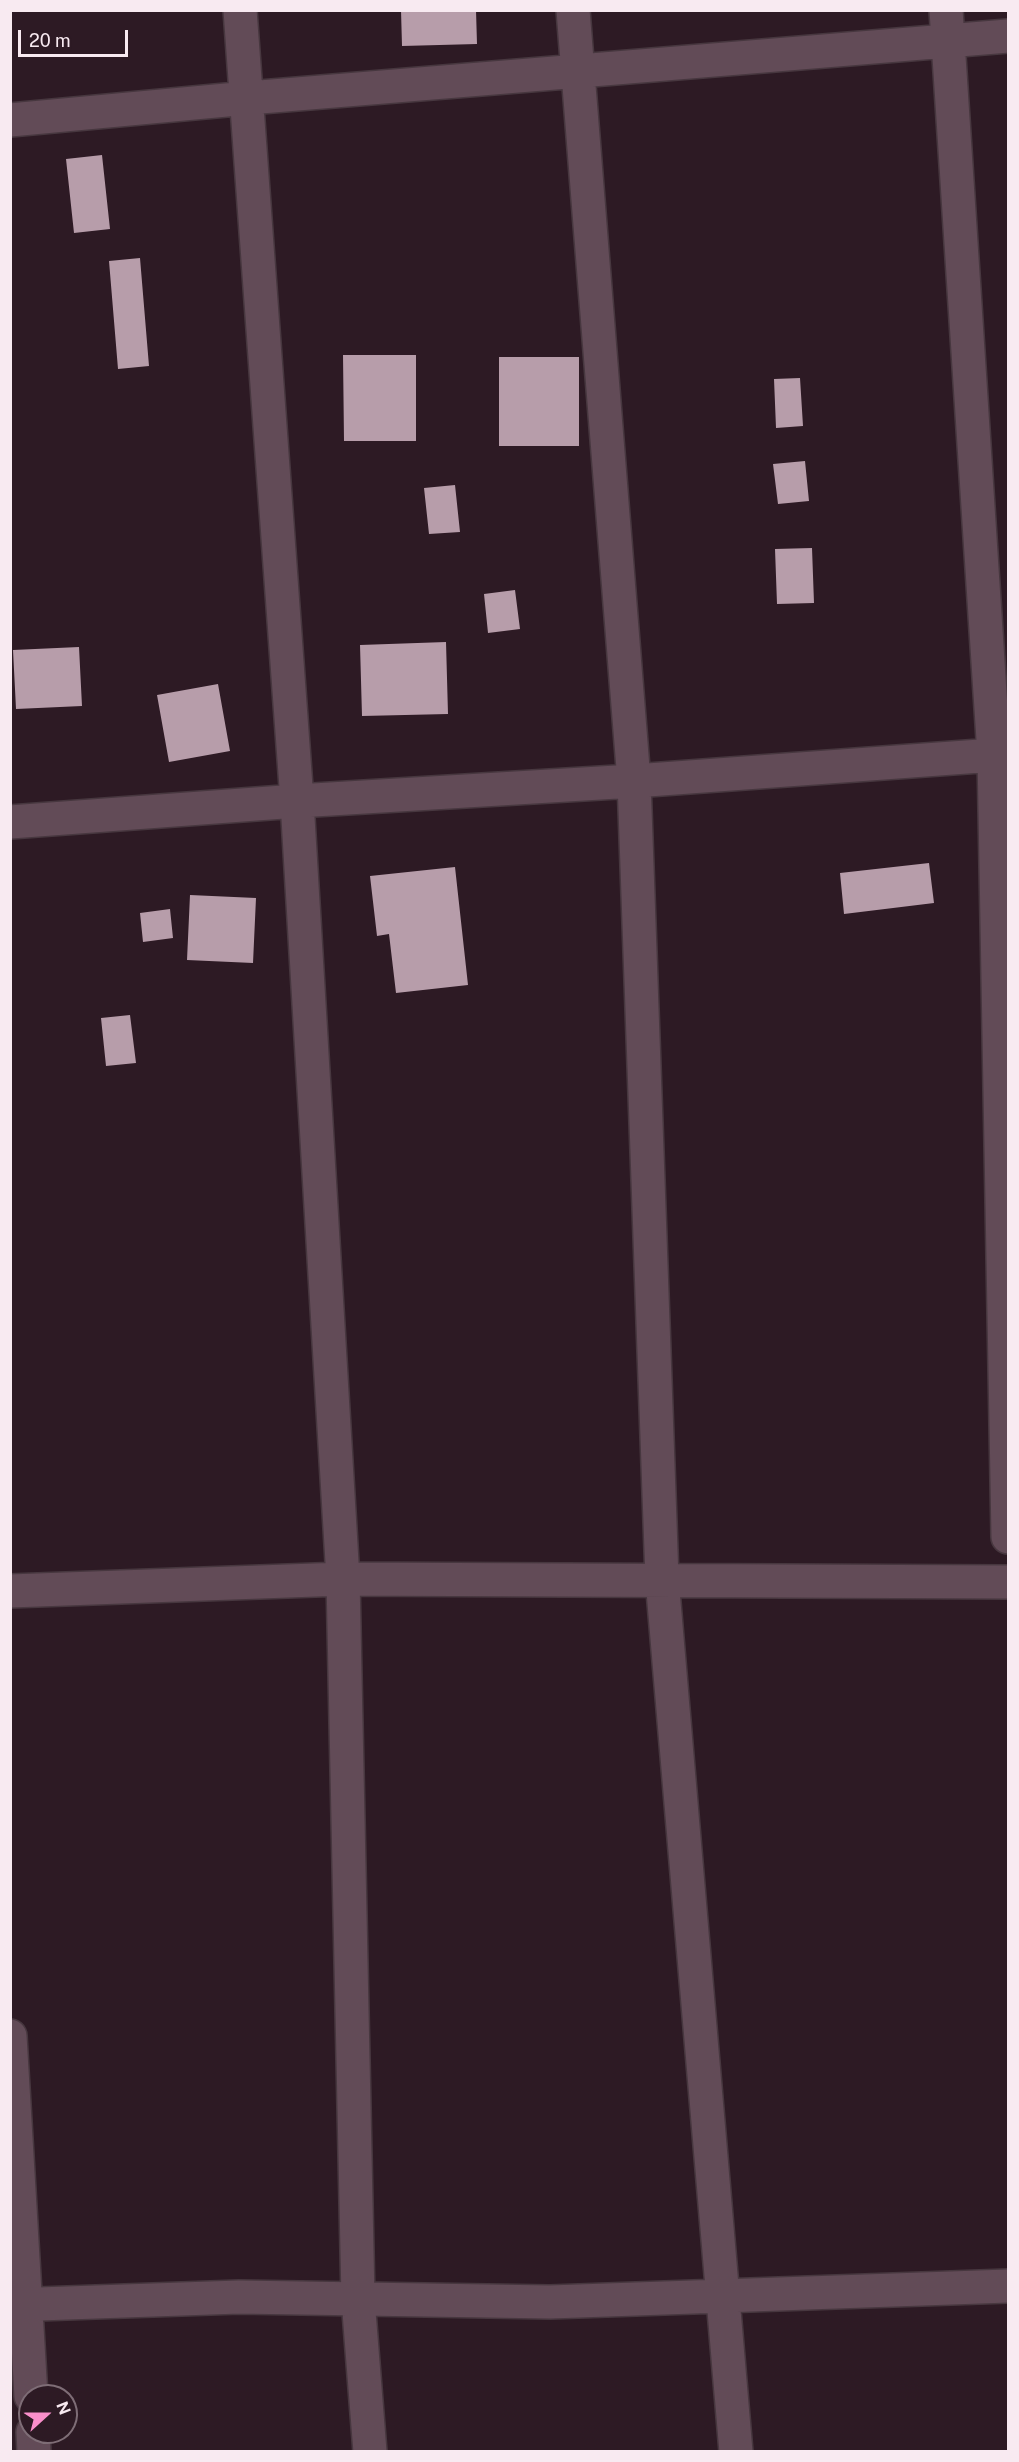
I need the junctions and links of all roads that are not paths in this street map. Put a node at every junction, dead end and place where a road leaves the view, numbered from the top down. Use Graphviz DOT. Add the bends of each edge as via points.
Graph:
graph roads {
  1 [pos="240,10"];
  2 [pos="573,10"];
  3 [pos="947,26"];
  4 [pos="1008,36"];
  5 [pos="576,71"];
  6 [pos="248,98"];
  7 [pos="10,120"];
  8 [pos="1001,755"];
  9 [pos="634,781"];
  10 [pos="297,801"];
  11 [pos="10,822"];
  12 [pos="1008,1537"];
  13 [pos="343,1579"];
  14 [pos="662,1579"];
  15 [pos="1008,1581"];
  16 [pos="10,1591"];
  17 [pos="10,2036"];
  18 [pos="1008,2286"];
  19 [pos="723,2296"];
  20 [pos="358,2299"];
  21 [pos="19,2304"];
  22 [pos="29,2384"];
  23 [pos="370,2451"];
  24 [pos="736,2451"];
  1 -- 6 [label="street"];
  2 -- 5 [label="street"];
  3 -- 4 [label="street"];
  3 -- 5 [label="street"];
  3 -- 8 [label="street"];
  5 -- 6 [label="street"];
  5 -- 9 [label="street"];
  6 -- 7 [label="street"];
  6 -- 10 [label="street"];
  8 -- 9 [label="street"];
  8 -- 12 [label="street"];
  9 -- 10 [label="street"];
  9 -- 14 [label="street"];
  10 -- 11 [label="street"];
  10 -- 13 [label="street"];
  13 -- 14 [label="street"];
  13 -- 16 [label="street"];
  13 -- 20 [label="street"];
  14 -- 15 [label="street"];
  14 -- 19 [label="street"];
  17 -- 21 [label="street"];
  18 -- 19 [label="street"];
  19 -- 20 [label="street" via="550,2302"];
  19 -- 24 [label="street"];
  20 -- 21 [label="street" via="239,2297"];
  20 -- 23 [label="street"];
  21 -- 22 [label="street"];
}
